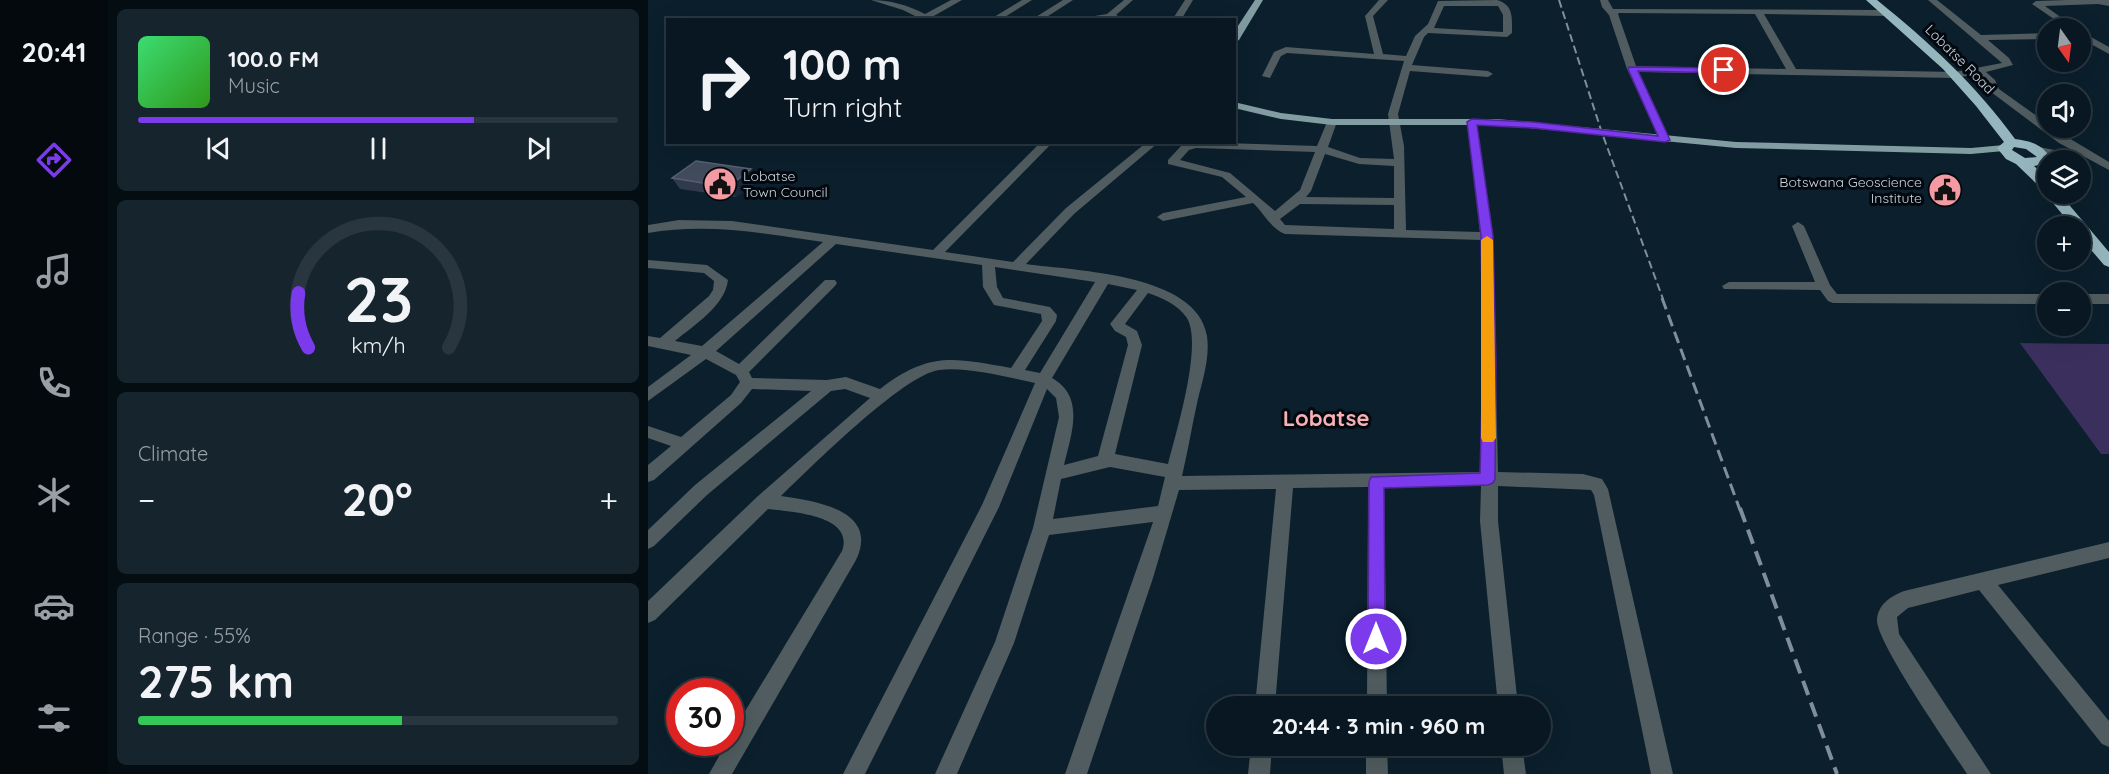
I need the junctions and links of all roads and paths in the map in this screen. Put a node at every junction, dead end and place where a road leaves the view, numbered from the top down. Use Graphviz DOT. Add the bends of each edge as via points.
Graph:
graph roads {
  1 [pos="874,0"];
  2 [pos="958,0"];
  3 [pos="1028,0"];
  4 [pos="1069,0"];
  5 [pos="1129,0"];
  6 [pos="1190,0"];
  7 [pos="1259,0"];
  8 [pos="1384,0"];
  9 [pos="1604,0"];
  10 [pos="1871,0"];
  11 [pos="1932,0"];
  12 [pos="2109,3"];
  13 [pos="1758,12"];
  14 [pos="1886,12"];
  15 [pos="1613,14"];
  16 [pos="1109,16"];
  17 [pos="928,18"];
  18 [pos="996,18"];
  19 [pos="1038,18"];
  20 [pos="1092,18"];
  21 [pos="1116,18"];
  22 [pos="1177,18"];
  23 [pos="2057,18"];
  24 [pos="1426,30"];
  25 [pos="2037,36"];
  26 [pos="1236,37"];
  27 [pos="1978,38"];
  28 [pos="2091,41"];
  29 [pos="2109,51"];
  30 [pos="1379,56"];
  31 [pos="1408,64"];
  32 [pos="1632,69"];
  33 [pos="1979,71"];
  34 [pos="1793,72"];
  35 [pos="1488,74"];
  36 [pos="1955,75"];
  37 [pos="1267,76"];
  38 [pos="1236,105"];
  39 [pos="1995,120"];
  40 [pos="1332,122"];
  41 [pos="1395,122"];
  42 [pos="1472,122"];
  43 [pos="1665,140"];
  44 [pos="1046,144"];
  45 [pos="1152,144"];
  46 [pos="2007,146"];
  47 [pos="1322,149"];
  48 [pos="1971,151"];
  49 [pos="2037,153"];
  50 [pos="2037,154"];
  51 [pos="2037,154"];
  52 [pos="2018,159"];
  53 [pos="1400,163"];
  54 [pos="2109,167"];
  55 [pos="2091,168"];
  56 [pos="2109,176"];
  57 [pos="2037,177"];
  58 [pos="1256,199"];
  59 [pos="1298,200"];
  60 [pos="1400,202"];
  61 [pos="2061,204"];
  62 [pos="2070,204"];
  63 [pos="1163,217"];
  64 [pos="1275,217"];
  65 [pos="1798,226"];
  66 [pos="648,229"];
  67 [pos="1400,233"];
  68 [pos="1487,236"];
  69 [pos="833,240"];
  70 [pos="1034,247"];
  71 [pos="2109,248"];
  72 [pos="935,255"];
  73 [pos="984,262"];
  74 [pos="2109,262"];
  75 [pos="648,264"];
  76 [pos="1015,267"];
  77 [pos="1036,270"];
  78 [pos="1104,279"];
  79 [pos="830,283"];
  80 [pos="1729,286"];
  81 [pos="1824,286"];
  82 [pos="1145,288"];
  83 [pos="2037,299"];
  84 [pos="2091,299"];
  85 [pos="2109,299"];
  86 [pos="656,342"];
  87 [pos="705,352"];
  88 [pos="1015,374"];
  89 [pos="744,377"];
  90 [pos="1044,379"];
  91 [pos="827,386"];
  92 [pos="648,395"];
  93 [pos="882,396"];
  94 [pos="648,432"];
  95 [pos="683,444"];
  96 [pos="1105,460"];
  97 [pos="1054,474"];
  98 [pos="648,475"];
  99 [pos="1173,478"];
  100 [pos="1488,479"];
  101 [pos="1376,482"];
  102 [pos="1285,483"];
  103 [pos="764,501"];
  104 [pos="1164,513"];
  105 [pos="1042,528"];
  106 [pos="648,541"];
  107 [pos="2109,550"];
  108 [pos="1983,581"];
  109 [pos="648,614"];
  110 [pos="1266,696"];
  111 [pos="1377,696"];
  112 [pos="1507,696"];
  113 [pos="2109,737"];
  114 [pos="1261,756"];
  115 [pos="1377,756"];
  116 [pos="1513,756"];
  117 [pos="720,774"];
  118 [pos="854,774"];
  119 [pos="946,774"];
  120 [pos="1076,774"];
  121 [pos="1259,774"];
  122 [pos="1377,774"];
  123 [pos="1515,774"];
  124 [pos="1662,774"];
  125 [pos="1980,774"];
  1 -- 17 [label="street"];
  2 -- 17 [label="street"];
  3 -- 18 [label="street"];
  4 -- 19 [label="street"];
  5 -- 16 [label="street"];
  6 -- 22 [label="street"];
  7 -- 26 [label="main road"];
  8 -- 30 [label="street" via="1369,17"];
  9 -- 15 [label="street"];
  10 -- 14 [label="highway, Lobatse Road"];
  11 -- 27 [label="street"];
  12 -- 23 [label="street" via="2036,4"];
  13 -- 14 [label="street"];
  13 -- 15 [label="street" via="1626,9"];
  13 -- 34 [label="street"];
  14 -- 36 [label="highway, Lobatse Road"];
  15 -- 32 [label="street"];
  16 -- 20 [label="street"];
  16 -- 21 [label="street"];
  24 -- 24 [label="street" via="1504,35 1506,8 1497,3 1441,3"];
  24 -- 31 [label="street"];
  25 -- 27 [label="street"];
  27 -- 33 [label="street" via="2009,63"];
  28 -- 29 [label="street"];
  30 -- 31 [label="street"];
  30 -- 37 [label="street" via="1281,50"];
  31 -- 35 [label="street"];
  31 -- 41 [label="street" via="1394,110"];
  32 -- 34 [label="street"];
  32 -- 43 [label="street"];
  33 -- 36 [label="street"];
  33 -- 54 [label="street" via="1998,93 2057,136"];
  34 -- 36 [label="street"];
  36 -- 39 [label="highway, Lobatse Road"];
  38 -- 40 [label="main road"];
  39 -- 46 [label="highway, Lobatse Road"];
  39 -- 49 [label="highway, Lobatse Road"];
  40 -- 41 [label="main road"];
  40 -- 47 [label="street"];
  41 -- 42 [label="main road"];
  41 -- 53 [label="street"];
  42 -- 43 [label="main road"];
  42 -- 68 [label="street"];
  43 -- 48 [label="main road"];
  44 -- 72 [label="street"];
  45 -- 70 [label="street" via="1070,211"];
  46 -- 48 [label="main road"];
  46 -- 50 [label="highway"];
  46 -- 52 [label="highway, Lobatse Road"];
  47 -- 53 [label="street" via="1359,161"];
  47 -- 58 [label="street" via="1192,145 1172,160 1226,175"];
  47 -- 59 [label="street"];
  48 -- 52 [label="main road"];
  51 -- 52 [label="highway"];
  52 -- 57 [label="highway, Lobatse Road"];
  53 -- 60 [label="street"];
  55 -- 56 [label="street"];
  58 -- 63 [label="street"];
  58 -- 64 [label="street"];
  59 -- 60 [label="street"];
  59 -- 64 [label="street"];
  60 -- 67 [label="street"];
  61 -- 74 [label="highway"];
  62 -- 71 [label="highway"];
  64 -- 67 [label="street" via="1281,228 1292,231"];
  65 -- 81 [label="street"];
  66 -- 69 [label="street" via="714,223"];
  67 -- 68 [label="street"];
  68 -- 100 [label="street"];
  69 -- 72 [label="street"];
  69 -- 87 [label="street"];
  70 -- 73 [label="street"];
  70 -- 76 [label="street"];
  70 -- 77 [label="street" via="1032,259"];
  72 -- 73 [label="street"];
  73 -- 76 [label="street"];
  73 -- 88 [label="street" via="990,287 999,302 1045,310 1050,315"];
  75 -- 86 [label="street" via="706,269 721,280 714,299"];
  76 -- 77 [label="street"];
  77 -- 78 [label="street"];
  78 -- 82 [label="street"];
  78 -- 90 [label="street"];
  79 -- 89 [label="street"];
  80 -- 81 [label="street"];
  81 -- 83 [label="street" via="1831,297 1839,300"];
  82 -- 96 [label="street" via="1118,324 1132,334 1135,345"];
  82 -- 99 [label="street" via="1183,305 1197,324 1200,338"];
  84 -- 85 [label="street"];
  86 -- 87 [label="street"];
  87 -- 89 [label="street"];
  87 -- 92 [label="street"];
  88 -- 90 [label="street"];
  88 -- 93 [label="street" via="938,364 924,368"];
  89 -- 91 [label="street"];
  89 -- 95 [label="street" via="736,399"];
  90 -- 97 [label="street" via="1062,394 1066,403 1067,417"];
  90 -- 118 [label="street" via="990,507"];
  91 -- 93 [label="street" via="846,383"];
  91 -- 106 [label="street" via="709,484"];
  93 -- 103 [label="street"];
  94 -- 95 [label="street"];
  95 -- 98 [label="street"];
  96 -- 97 [label="street"];
  96 -- 99 [label="street" via="1125,461"];
  97 -- 105 [label="street"];
  99 -- 102 [label="street"];
  99 -- 104 [label="street"];
  100 -- 101 [label="street"];
  100 -- 112 [label="street"];
  100 -- 124 [label="street" via="1583,481 1600,489"];
  101 -- 102 [label="street"];
  101 -- 111 [label="street"];
  102 -- 110 [label="street"];
  103 -- 109 [label="street"];
  103 -- 117 [label="street" via="829,513 850,526 854,540 850,554"];
  104 -- 105 [label="street"];
  104 -- 120 [label="street"];
  105 -- 119 [label="street" via="1004,643"];
  107 -- 108 [label="street"];
  108 -- 113 [label="street"];
  108 -- 125 [label="street" via="1904,600 1888,610 1885,618 1892,640"];
  114 -- 121 [label="street"];
  115 -- 122 [label="street"];
  116 -- 123 [label="street"];
}
